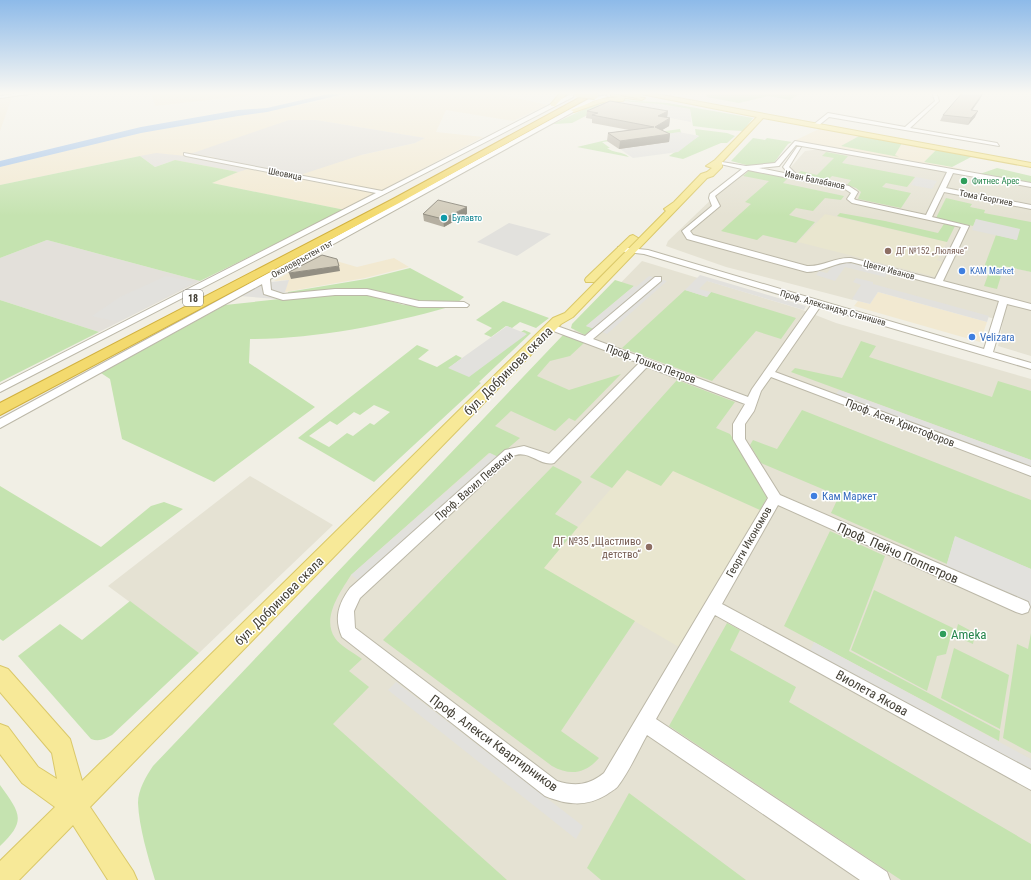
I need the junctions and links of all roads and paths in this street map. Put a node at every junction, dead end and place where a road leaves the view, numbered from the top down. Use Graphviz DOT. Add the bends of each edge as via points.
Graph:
graph roads {
  1 [pos="500,133"];
  2 [pos="514,133"];
  3 [pos="516,133"];
  4 [pos="517,133"];
  5 [pos="531,133"];
  6 [pos="746,133"];
  7 [pos="862,133"];
  8 [pos="929,133"];
  9 [pos="873,135"];
  10 [pos="799,144"];
  11 [pos="997,145"];
  12 [pos="474,147"];
  13 [pos="493,153"];
  14 [pos="186,154"];
  15 [pos="718,162"];
  16 [pos="1031,165"];
  17 [pos="748,167"];
  18 [pos="786,167"];
  19 [pos="429,170"];
  20 [pos="762,170"];
  21 [pos="951,171"];
  22 [pos="454,176"];
  23 [pos="794,176"];
  24 [pos="1031,186"];
  25 [pos="941,189"];
  26 [pos="388,197"];
  27 [pos="1031,207"];
  28 [pos="928,218"];
  29 [pos="627,247"];
  30 [pos="266,279"];
  31 [pos="658,279"];
  32 [pos="938,283"];
  33 [pos="1004,300"];
  34 [pos="818,303"];
  35 [pos="464,305"];
  36 [pos="1031,307"];
  37 [pos="554,324"];
  38 [pos="587,340"];
  39 [pos="988,353"];
  40 [pos="646,362"];
  41 [pos="1031,366"];
  42 [pos="769,373"];
  43 [pos="3,400"];
  44 [pos="751,402"];
  45 [pos="0,424"];
  46 [pos="1031,472"];
  47 [pos="775,498"];
  48 [pos="712,606"];
  49 [pos="1022,607"];
  50 [pos="345,612"];
  51 [pos="0,676"];
  52 [pos="644,722"];
  53 [pos="0,735"];
  54 [pos="1031,780"];
  55 [pos="75,806"];
  56 [pos="0,880"];
  57 [pos="124,880"];
  58 [pos="879,880"];
  1 -- 12 [label="street"];
  2 -- 12 [label="highway"];
  3 -- 26 [label="highway, Околовръстен път / 18"];
  4 -- 13 [label="highway"];
  5 -- 13 [label="street, Околовръстен път"];
  6 -- 15 [label="main road"];
  7 -- 9 [label="main road"];
  8 -- 11 [label="street"];
  9 -- 16 [label="main road"];
  10 -- 17 [label="street" via="793,144 777,165"];
  10 -- 18 [label="street"];
  10 -- 21 [label="street"];
  12 -- 19 [label="street"];
  13 -- 22 [label="street, Околовръстен път"];
  14 -- 26 [label="street, Шеовица"];
  15 -- 17 [label="street, Иван Балабанов"];
  15 -- 29 [label="main road, бул. Добринова скала" via="719,165 704,176 672,210"];
  17 -- 20 [label="street, Иван Балабанов"];
  17 -- 32 [label="street, Цвети Иванов" via="712,195 716,206 686,232 690,237 813,269 823,269 837,260 851,260"];
  18 -- 20 [label="street"];
  18 -- 23 [label="street"];
  19 -- 26 [label="highway"];
  20 -- 23 [label="street, Иван Балабанов"];
  21 -- 24 [label="street"];
  21 -- 25 [label="street"];
  22 -- 26 [label="highway"];
  22 -- 30 [label="street, Околовръстен път"];
  23 -- 28 [label="street, Иван Балабанов" via="851,188 855,192 850,199 854,202"];
  25 -- 27 [label="street, Тома Георгиев"];
  25 -- 28 [label="street"];
  26 -- 43 [label="highway, Околовръстен път / 18"];
  26 -- 43 [label="street, Околовръстен път"];
  28 -- 32 [label="street, Иван Балабанов" via="965,226"];
  29 -- 34 [label="street, Проф. Александър Станишев"];
  29 -- 37 [label="main road, бул. Добринова скала" via="560,313"];
  30 -- 35 [label="street" via="267,292 283,297 367,292 419,304"];
  30 -- 45 [label="street, Околовръстен път"];
  31 -- 38 [label="street"];
  32 -- 33 [label="street, Цвети Иванов"];
  33 -- 36 [label="street, Цвети Иванов"];
  33 -- 39 [label="street"];
  34 -- 39 [label="street, Проф. Александър Станишев"];
  34 -- 42 [label="street, Георги Икономов"];
  37 -- 38 [label="street, Проф. Тошко Петров"];
  37 -- 55 [label="main road, бул. Добринова скала"];
  38 -- 40 [label="street, Проф. Тошко Петров"];
  39 -- 41 [label="street, Проф. Александър Станишев"];
  40 -- 44 [label="street, Проф. Тошко Петров"];
  40 -- 50 [label="street, Проф. Васил Пеевски" via="550,460 528,450 508,453 355,593 348,602"];
  42 -- 44 [label="street, Георги Икономов"];
  42 -- 46 [label="street, Проф. Асен Христофоров"];
  44 -- 47 [label="street, Георги Икономов" via="739,424 739,439"];
  47 -- 48 [label="street, Георги Икономов"];
  47 -- 49 [label="street, Проф. Пейчо Поппетров"];
  48 -- 52 [label="street, Георги Икономов"];
  48 -- 54 [label="street, Виолета Якова"];
  50 -- 52 [label="street, Проф. Алекси Квартирников" via="348,632 552,789 568,795 584,795 599,790 611,780"];
  51 -- 55 [label="main road" via="62,747"];
  52 -- 58 [label="street"];
  53 -- 55 [label="main road" via="30,776"];
  55 -- 56 [label="main road, бул. Добринова скала"];
  55 -- 57 [label="main road"];
}
